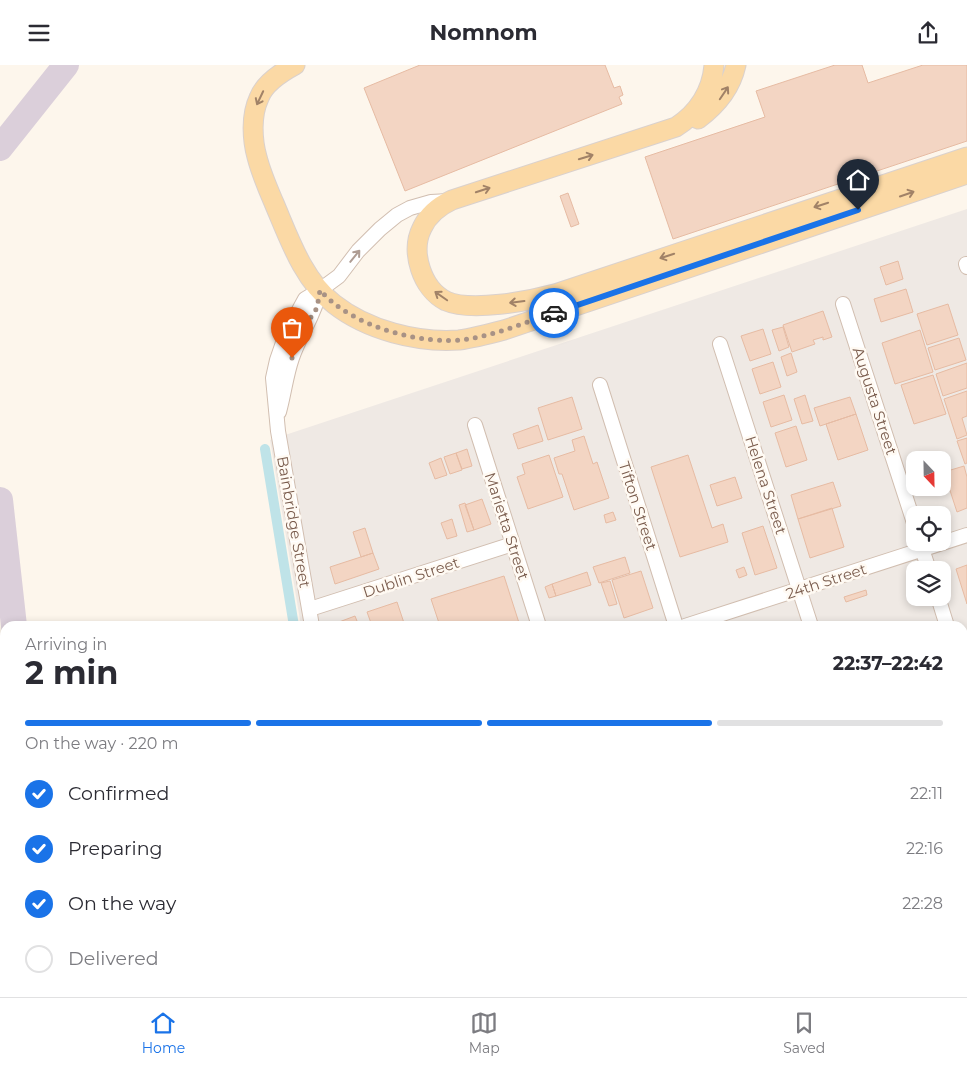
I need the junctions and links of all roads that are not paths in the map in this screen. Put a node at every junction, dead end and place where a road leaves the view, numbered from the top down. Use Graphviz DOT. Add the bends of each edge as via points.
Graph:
graph roads {
  1 [pos="295,65"];
  2 [pos="714,65"];
  3 [pos="736,65"];
  4 [pos="639,141"];
  5 [pos="967,157"];
  6 [pos="967,173"];
  7 [pos="452,201"];
  8 [pos="320,290"];
  9 [pos="843,304"];
  10 [pos="720,344"];
  11 [pos="600,385"];
  12 [pos="474,425"];
  13 [pos="909,506"];
  14 [pos="967,535"];
  15 [pos="951,539"];
  16 [pos="513,544"];
  17 [pos="908,551"];
  18 [pos="799,590"];
  19 [pos="941,606"];
  20 [pos="310,609"];
  21 [pos="311,621"];
  22 [pos="537,621"];
  23 [pos="674,621"];
  24 [pos="701,621"];
  25 [pos="809,621"];
  26 [pos="945,621"];
  1 -- 8 [label="main road, one-way" via="269,83 259,96 253,137 257,157 289,239"];
  2 -- 4 [label="main road" via="705,98 696,111 676,127"];
  4 -- 3 [label="main road, one-way" via="680,129 700,119 724,95"];
  7 -- 4 [label="main road, one-way"];
  5 -- 7 [label="main road, one-way" via="525,301 455,304 446,301 429,286 422,275 418,257 419,237 428,218 439,207"];
  8 -- 6 [label="main road, one-way" via="342,309 378,327 422,338 469,339 504,330"];
  8 -- 7 [label="street, Bainbridge Street, one-way" via="339,276 358,251 396,215 418,205"];
  8 -- 20 [label="street, Bainbridge Street" via="304,299 286,334 273,378"];
  9 -- 13 [label="street, Augusta Street"];
  10 -- 18 [label="street, Helena Street"];
  11 -- 23 [label="street, Tifton Street"];
  12 -- 16 [label="street, Marietta Street"];
  14 -- 15 [label="street, 24th Street"];
  16 -- 20 [label="street, Dublin Street"];
  16 -- 22 [label="street, Marietta Street"];
  17 -- 18 [label="street, 24th Street"];
  18 -- 24 [label="street, 24th Street"];
  18 -- 25 [label="street, Helena Street"];
  19 -- 26 [label="street"];
  20 -- 21 [label="street, Bainbridge Street"];
}
